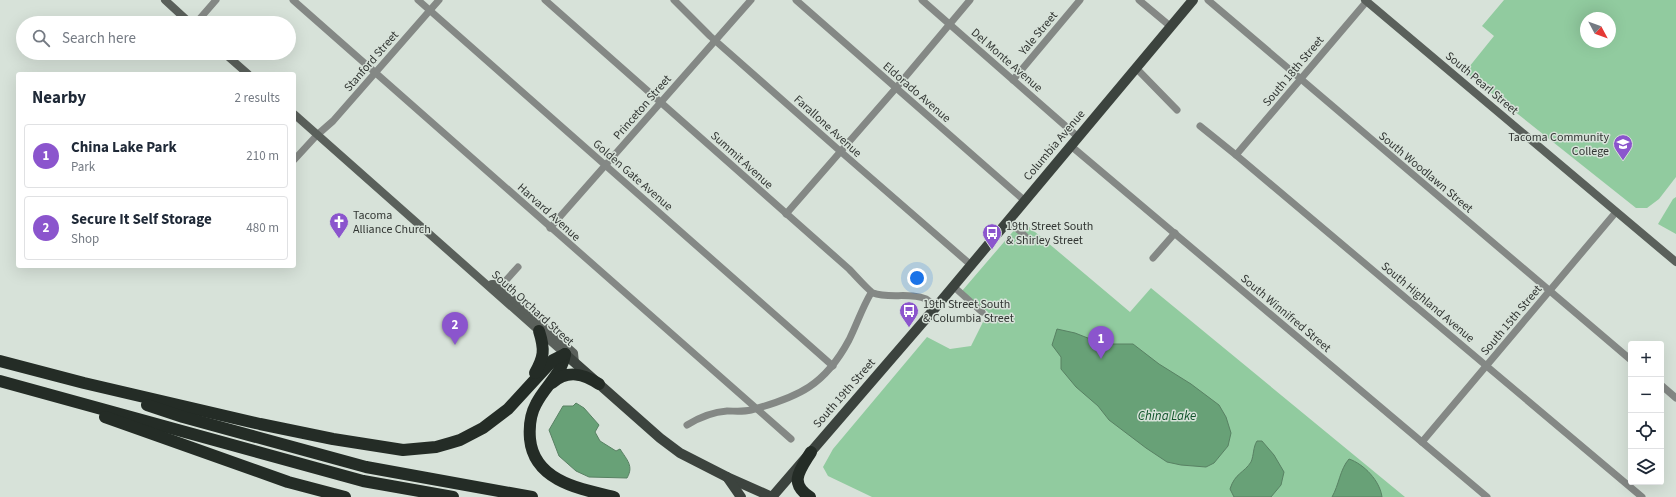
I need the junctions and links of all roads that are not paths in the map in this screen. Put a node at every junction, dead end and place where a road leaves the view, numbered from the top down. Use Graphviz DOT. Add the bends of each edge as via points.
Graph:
graph roads {
  1 [pos="165,0"];
  2 [pos="216,0"];
  3 [pos="293,0"];
  4 [pos="418,0"];
  5 [pos="439,0"];
  6 [pos="545,0"];
  7 [pos="674,0"];
  8 [pos="751,0"];
  9 [pos="796,0"];
  10 [pos="922,0"];
  11 [pos="970,0"];
  12 [pos="1080,0"];
  13 [pos="1139,0"];
  14 [pos="1193,0"];
  15 [pos="1208,0"];
  16 [pos="1366,1"];
  17 [pos="430,10"];
  18 [pos="182,16"];
  19 [pos="202,16"];
  20 [pos="950,25"];
  21 [pos="1170,26"];
  22 [pos="716,40"];
  23 [pos="232,60"];
  24 [pos="1136,68"];
  25 [pos="246,72"];
  26 [pos="376,73"];
  27 [pos="1300,79"];
  28 [pos="1013,80"];
  29 [pos="896,88"];
  30 [pos="661,102"];
  31 [pos="1177,110"];
  32 [pos="296,116"];
  33 [pos="1200,126"];
  34 [pos="317,134"];
  35 [pos="1078,137"];
  36 [pos="1071,146"];
  37 [pos="840,152"];
  38 [pos="1236,155"];
  39 [pos="296,158"];
  40 [pos="605,165"];
  41 [pos="1025,201"];
  42 [pos="1616,212"];
  43 [pos="786,214"];
  44 [pos="1008,220"];
  45 [pos="550,228"];
  46 [pos="1175,233"];
  47 [pos="1025,236"];
  48 [pos="1153,258"];
  49 [pos="1676,262"];
  50 [pos="971,265"];
  51 [pos="518,267"];
  52 [pos="487,284"];
  53 [pos="953,286"];
  54 [pos="499,288"];
  55 [pos="1550,291"];
  56 [pos="871,293"];
  57 [pos="936,307"];
  58 [pos="982,312"];
  59 [pos="539,331"];
  60 [pos="565,354"];
  61 [pos="1628,357"];
  62 [pos="0,361"];
  63 [pos="575,363"];
  64 [pos="833,366"];
  65 [pos="1487,366"];
  66 [pos="0,381"];
  67 [pos="84,383"];
  68 [pos="599,384"];
  69 [pos="547,388"];
  70 [pos="1664,388"];
  71 [pos="32,390"];
  72 [pos="521,395"];
  73 [pos="1676,398"];
  74 [pos="755,409"];
  75 [pos="687,425"];
  76 [pos="791,439"];
  77 [pos="1422,442"];
  78 [pos="811,452"];
  79 [pos="727,477"];
  80 [pos="345,497"];
  81 [pos="453,497"];
  82 [pos="532,497"];
  83 [pos="614,497"];
  84 [pos="741,497"];
  85 [pos="772,497"];
  86 [pos="810,497"];
  87 [pos="1487,497"];
  88 [pos="1642,497"];
  1 -- 18 [label="main road"];
  2 -- 19 [label="street"];
  3 -- 26 [label="street, Harvard Avenue"];
  4 -- 17 [label="street, Golden Gate Avenue"];
  5 -- 17 [label="street, Stanford Street"];
  6 -- 30 [label="street, Summit Avenue"];
  7 -- 22 [label="street, Farallone Avenue"];
  8 -- 22 [label="street, Princeton Street"];
  9 -- 29 [label="street, Eldorado Avenue"];
  10 -- 20 [label="street, Del Monte Avenue"];
  11 -- 20 [label="street"];
  12 -- 28 [label="street, Yale Street"];
  13 -- 21 [label="street"];
  14 -- 21 [label="main road, Columbia Avenue"];
  15 -- 27 [label="street, South Woodlawn Street"];
  16 -- 27 [label="street, South 18th Street"];
  16 -- 42 [label="main road, South Pearl Street"];
  17 -- 26 [label="street, Stanford Street"];
  17 -- 40 [label="street, Golden Gate Avenue"];
  20 -- 28 [label="street, Del Monte Avenue"];
  20 -- 29 [label="street"];
  21 -- 24 [label="main road, Columbia Avenue"];
  22 -- 30 [label="street, Princeton Street"];
  22 -- 37 [label="street, Farallone Avenue"];
  23 -- 25 [label="main road"];
  24 -- 31 [label="street"];
  24 -- 35 [label="main road, Columbia Avenue"];
  26 -- 34 [label="street, Stanford Street" via="333,121"];
  26 -- 45 [label="street, Harvard Avenue"];
  27 -- 38 [label="street, South 18th Street"];
  27 -- 55 [label="street, South Woodlawn Street"];
  28 -- 35 [label="street, Del Monte Avenue"];
  29 -- 37 [label="street"];
  29 -- 41 [label="street, Eldorado Avenue"];
  30 -- 40 [label="street, Princeton Street"];
  30 -- 43 [label="street, Summit Avenue"];
  32 -- 34 [label="main road, South Orchard Street"];
  33 -- 38 [label="street, South Highland Avenue"];
  34 -- 39 [label="street, Stanford Street"];
  34 -- 52 [label="main road, South Orchard Street"];
  35 -- 36 [label="main road, Columbia Avenue"];
  36 -- 41 [label="main road, Columbia Avenue"];
  36 -- 46 [label="street, South Winnifred Street"];
  37 -- 43 [label="street"];
  37 -- 50 [label="street, Farallone Avenue"];
  38 -- 65 [label="street, South Highland Avenue"];
  40 -- 45 [label="street, Princeton Street"];
  40 -- 64 [label="street, Golden Gate Avenue"];
  41 -- 44 [label="main road, Columbia Avenue"];
  42 -- 49 [label="main road, South Pearl Street"];
  42 -- 55 [label="street, South 15th Street"];
  43 -- 56 [label="street, Summit Avenue" via="849,269"];
  44 -- 47 [label="street"];
  44 -- 50 [label="main road, Columbia Avenue"];
  45 -- 74 [label="street, Harvard Avenue"];
  46 -- 48 [label="street"];
  46 -- 77 [label="street, South Winnifred Street"];
  50 -- 53 [label="main road, Columbia Avenue"];
  51 -- 54 [label="street"];
  52 -- 54 [label="main road" via="494,284"];
  52 -- 59 [label="main road, South Orchard Street"];
  53 -- 57 [label="main road, Columbia Avenue"];
  53 -- 58 [label="street"];
  54 -- 63 [label="main road" via="574,353"];
  55 -- 61 [label="street, South Woodlawn Street"];
  55 -- 65 [label="street, South 15th Street"];
  56 -- 57 [label="street" via="919,297"];
  56 -- 64 [label="street"];
  57 -- 78 [label="main road, South 19th Street"];
  59 -- 60 [label="main road, South Orchard Street"];
  59 -- 72 [label="highway" via="543,349 541,360"];
  60 -- 63 [label="main road, South Orchard Street"];
  60 -- 69 [label="highway" via="562,366"];
  60 -- 72 [label="highway" via="553,360"];
  62 -- 67 [label="highway"];
  63 -- 68 [label="main road, South Orchard Street"];
  64 -- 74 [label="street" via="817,382 801,392"];
  65 -- 77 [label="street, South 15th Street"];
  65 -- 88 [label="street, South Highland Avenue"];
  66 -- 71 [label="highway"];
  67 -- 72 [label="highway" via="333,439 404,450 436,447 460,440 484,428"];
  67 -- 82 [label="highway" via="183,417 366,467"];
  68 -- 69 [label="highway" via="583,375 572,374 560,376"];
  68 -- 79 [label="main road, South Orchard Street" via="671,446 690,459"];
  69 -- 83 [label="highway" via="536,403 530,422 531,445 537,460 547,473 567,484"];
  70 -- 73 [label="street"];
  71 -- 80 [label="highway" via="288,482"];
  71 -- 81 [label="highway" via="363,481"];
  74 -- 75 [label="street" via="715,412 697,418"];
  74 -- 76 [label="street, Harvard Avenue"];
  77 -- 87 [label="street, South Winnifred Street"];
  78 -- 85 [label="main road, South 19th Street"];
  78 -- 86 [label="highway" via="800,471 797,484 800,490"];
  79 -- 84 [label="main road"];
  79 -- 85 [label="main road, South Orchard Street"];
}
